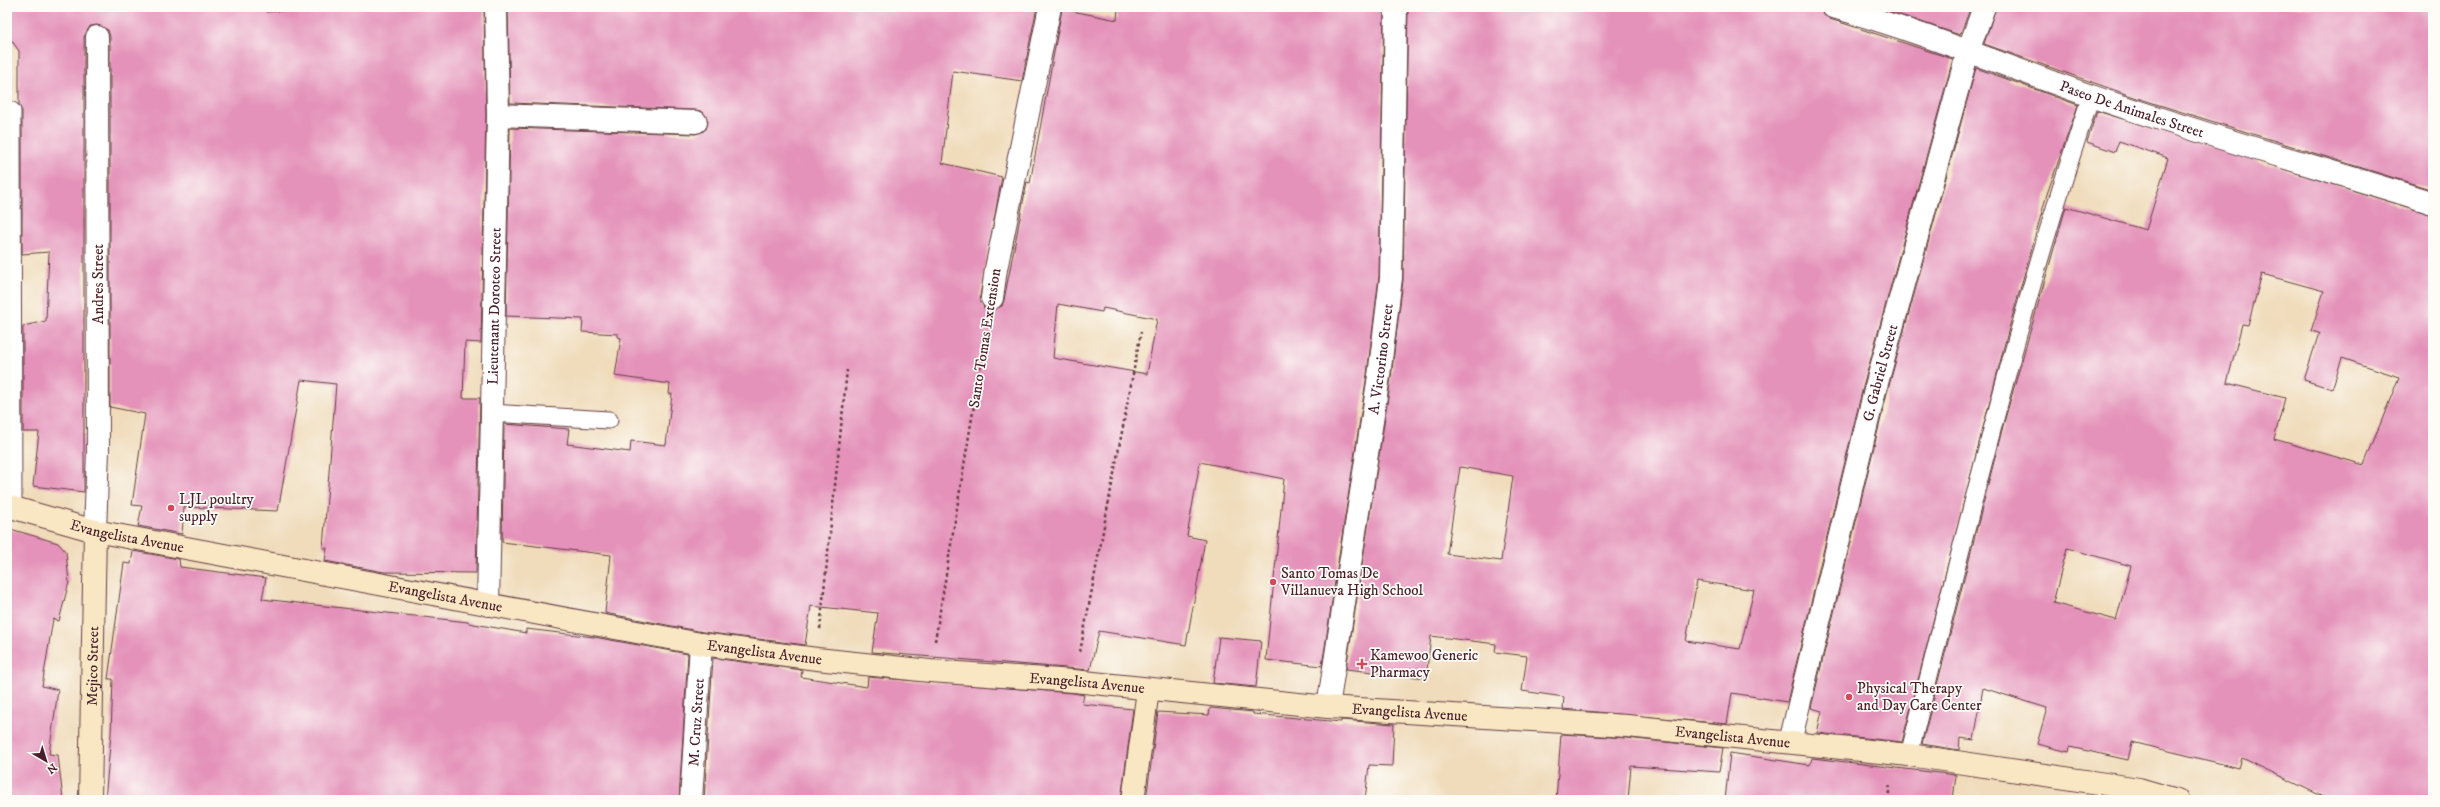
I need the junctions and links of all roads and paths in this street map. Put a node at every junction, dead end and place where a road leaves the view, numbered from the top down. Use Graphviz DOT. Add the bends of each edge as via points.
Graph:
graph roads {
  1 [pos="496,7"];
  2 [pos="1050,7"];
  3 [pos="1396,7"];
  4 [pos="1833,7"];
  5 [pos="1984,7"];
  6 [pos="97,37"];
  7 [pos="1968,51"];
  8 [pos="2091,96"];
  9 [pos="12,111"];
  10 [pos="498,115"];
  11 [pos="696,122"];
  12 [pos="2433,203"];
  13 [pos="992,298"];
  14 [pos="1141,332"];
  15 [pos="847,370"];
  16 [pos="491,413"];
  17 [pos="609,420"];
  18 [pos="10,507"];
  19 [pos="95,531"];
  20 [pos="488,605"];
  21 [pos="701,644"];
  22 [pos="817,659"];
  23 [pos="930,671"];
  24 [pos="1074,681"];
  25 [pos="1148,690"];
  26 [pos="1328,707"];
  27 [pos="1790,742"];
  28 [pos="1908,755"];
  29 [pos="90,800"];
  30 [pos="691,800"];
  31 [pos="1133,800"];
  32 [pos="2177,800"];
  1 -- 10 [label="street, Lieutenant Doroteo Street"];
  2 -- 13 [label="street, Santo Tomas Extension"];
  3 -- 26 [label="street, A. Victorino Street" via="1391,278 1379,376"];
  4 -- 7 [label="street, Paseo De Animales Street"];
  5 -- 7 [label="street, G. Gabriel Street"];
  6 -- 19 [label="street, Andres Street" via="98,451"];
  7 -- 8 [label="street, Paseo De Animales Street"];
  7 -- 27 [label="street, G. Gabriel Street" via="1875,390"];
  8 -- 12 [label="street, Paseo De Animales Street" via="2298,164"];
  8 -- 28 [label="lane" via="2037,266 1988,441"];
  9 -- 18 [label="lane"];
  10 -- 11 [label="street"];
  10 -- 16 [label="street, Lieutenant Doroteo Street"];
  13 -- 23 [label="path, Santo Tomas Extension"];
  14 -- 24 [label="path"];
  15 -- 22 [label="path"];
  16 -- 17 [label="lane"];
  16 -- 20 [label="street, Lieutenant Doroteo Street"];
  18 -- 19 [label="street, Evangelista Avenue"];
  19 -- 20 [label="street, Evangelista Avenue"];
  19 -- 29 [label="street, Mejico Street"];
  20 -- 21 [label="street, Evangelista Avenue"];
  21 -- 22 [label="street, Evangelista Avenue"];
  21 -- 30 [label="street, M. Cruz Street"];
  22 -- 23 [label="street, Evangelista Avenue"];
  23 -- 24 [label="street, Evangelista Avenue"];
  24 -- 25 [label="street, Evangelista Avenue"];
  25 -- 26 [label="street, Evangelista Avenue"];
  25 -- 31 [label="street"];
  26 -- 27 [label="street, Evangelista Avenue" via="1627,726"];
  27 -- 28 [label="street, Evangelista Avenue"];
  28 -- 32 [label="street, Evangelista Avenue" via="2139,789"];
}
